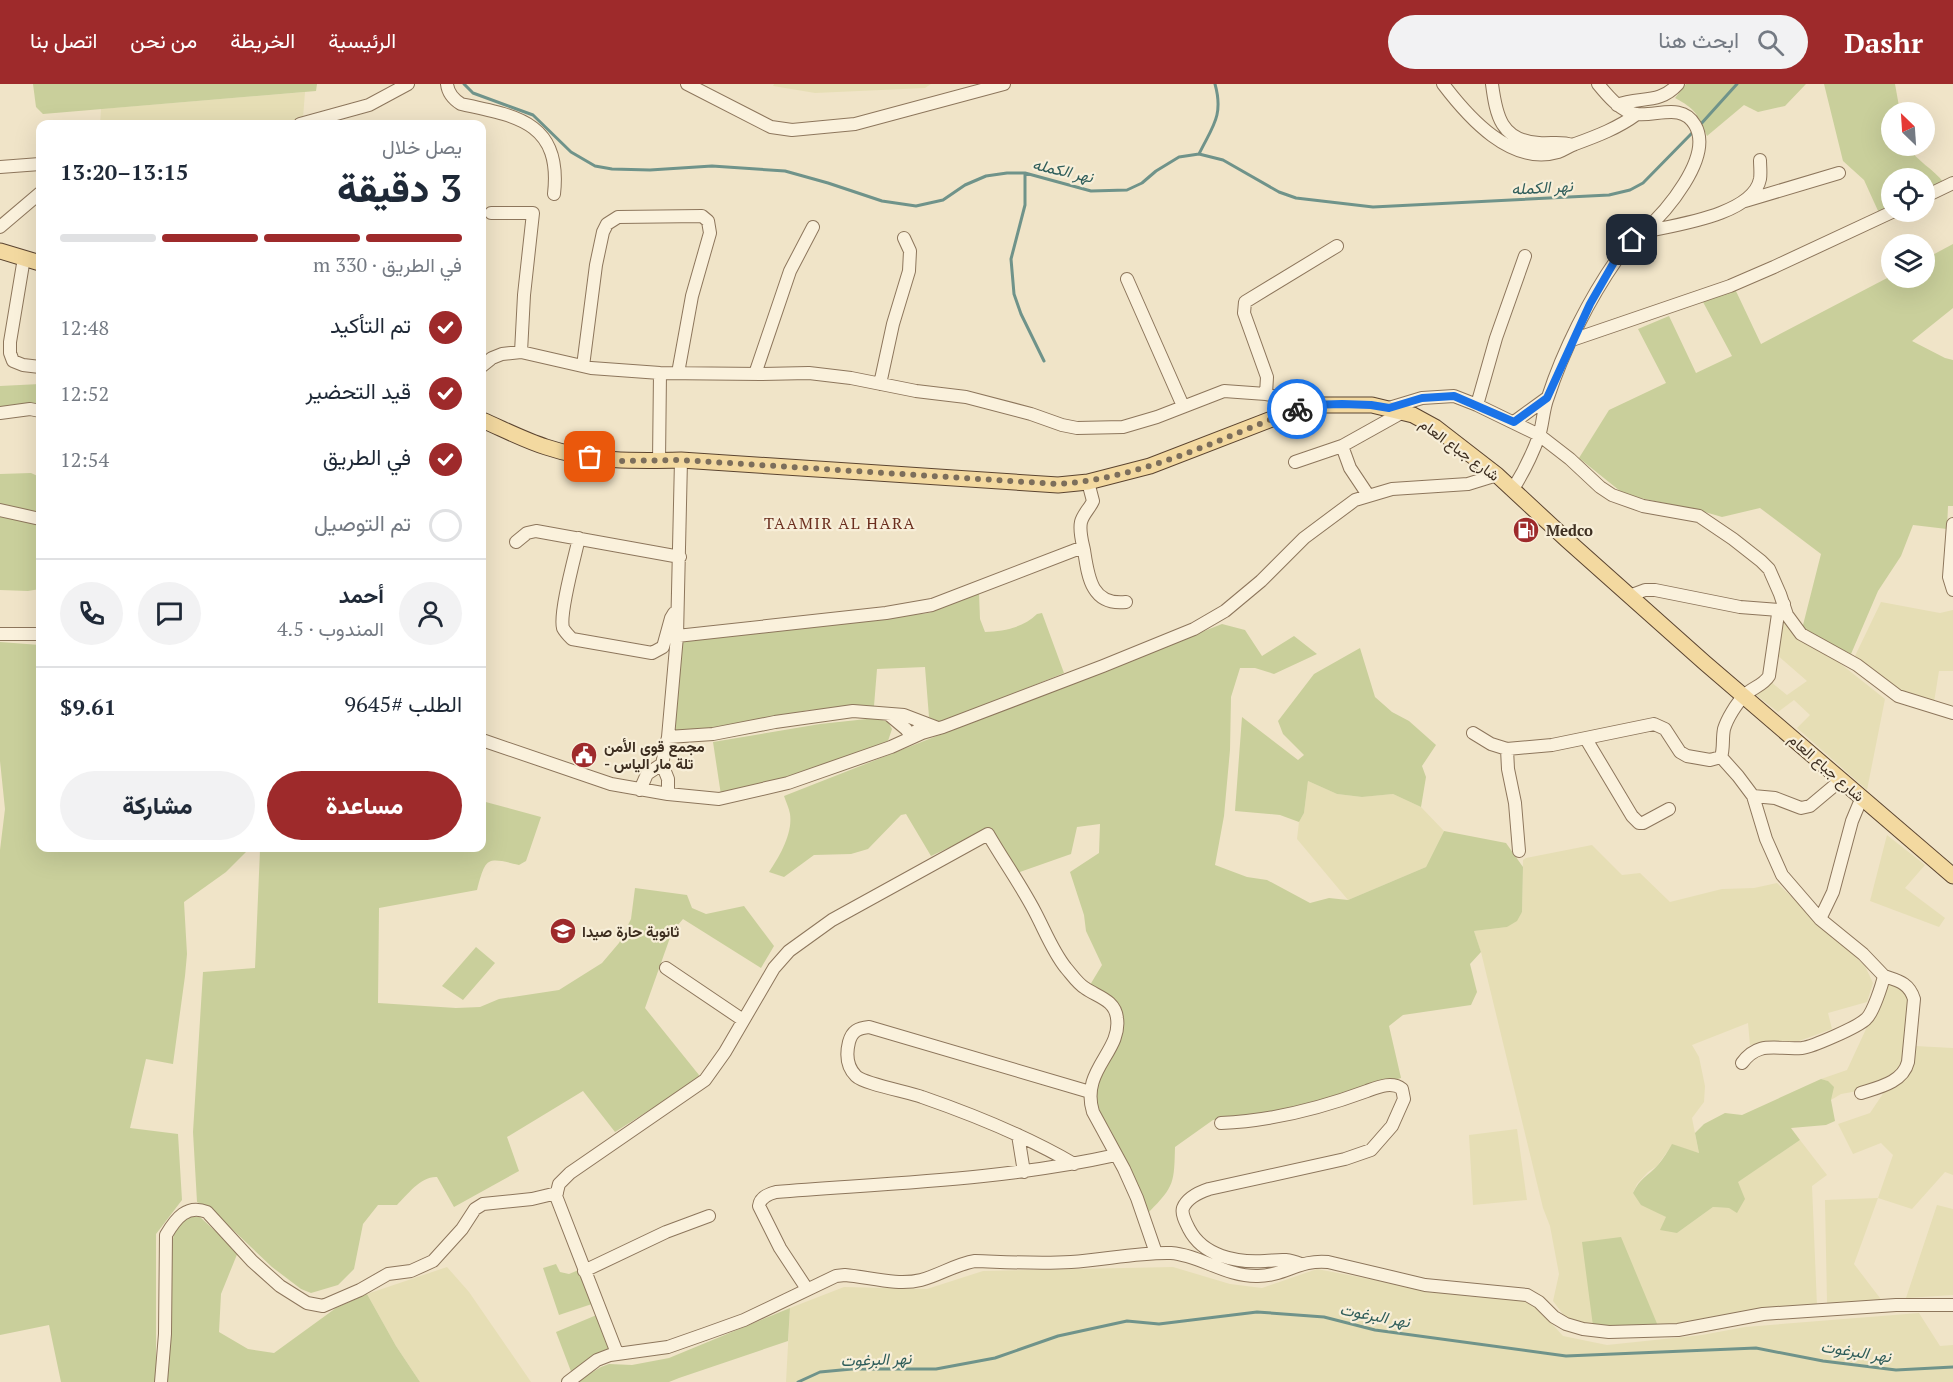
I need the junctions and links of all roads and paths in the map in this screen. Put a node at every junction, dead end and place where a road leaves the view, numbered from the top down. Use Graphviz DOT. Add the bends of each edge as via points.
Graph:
graph roads {
  1 [pos="408,84"];
  2 [pos="447,84"];
  3 [pos="687,84"];
  4 [pos="1004,84"];
  5 [pos="1443,84"];
  6 [pos="1492,84"];
  7 [pos="1598,84"];
  8 [pos="1678,84"];
  9 [pos="1617,105"];
  10 [pos="1637,114"];
  11 [pos="315,120"];
  12 [pos="1572,145"];
  13 [pos="1760,160"];
  14 [pos="36,164"];
  15 [pos="0,167"];
  16 [pos="1839,173"];
  17 [pos="1953,183"];
  18 [pos="1935,192"];
  19 [pos="554,194"];
  20 [pos="36,196"];
  21 [pos="1744,201"];
  22 [pos="491,213"];
  23 [pos="1881,217"];
  24 [pos="0,226"];
  25 [pos="813,227"];
  26 [pos="1643,232"];
  27 [pos="904,238"];
  28 [pos="1337,246"];
  29 [pos="0,251"];
  30 [pos="1525,256"];
  31 [pos="24,258"];
  32 [pos="36,262"];
  33 [pos="1127,279"];
  34 [pos="1572,340"];
  35 [pos="521,352"];
  36 [pos="486,364"];
  37 [pos="583,366"];
  38 [pos="36,367"];
  39 [pos="660,373"];
  40 [pos="678,373"];
  41 [pos="755,374"];
  42 [pos="880,384"];
  43 [pos="1266,394"];
  44 [pos="1547,398"];
  45 [pos="1308,405"];
  46 [pos="1477,405"];
  47 [pos="1183,406"];
  48 [pos="1396,410"];
  49 [pos="36,411"];
  50 [pos="0,413"];
  51 [pos="486,422"];
  52 [pos="1514,422"];
  53 [pos="1539,435"];
  54 [pos="1342,446"];
  55 [pos="681,460"];
  56 [pos="659,461"];
  57 [pos="1295,462"];
  58 [pos="1497,474"];
  59 [pos="1088,482"];
  60 [pos="1513,489"];
  61 [pos="1368,495"];
  62 [pos="0,510"];
  63 [pos="36,518"];
  64 [pos="1953,524"];
  65 [pos="579,538"];
  66 [pos="516,542"];
  67 [pos="1083,547"];
  68 [pos="680,557"];
  69 [pos="1953,590"];
  70 [pos="1629,596"];
  71 [pos="1126,602"];
  72 [pos="1781,607"];
  73 [pos="677,610"];
  74 [pos="0,634"];
  75 [pos="36,634"];
  76 [pos="677,636"];
  77 [pos="1743,697"];
  78 [pos="1953,713"];
  79 [pos="888,714"];
  80 [pos="912,719"];
  81 [pos="899,723"];
  82 [pos="939,728"];
  83 [pos="1473,733"];
  84 [pos="668,737"];
  85 [pos="912,737"];
  86 [pos="1586,739"];
  87 [pos="486,741"];
  88 [pos="897,744"];
  89 [pos="1507,748"];
  90 [pos="1721,757"];
  91 [pos="662,764"];
  92 [pos="1841,780"];
  93 [pos="640,790"];
  94 [pos="668,794"];
  95 [pos="1753,796"];
  96 [pos="1862,797"];
  97 [pos="1669,809"];
  98 [pos="1519,851"];
  99 [pos="1953,876"];
  100 [pos="1820,919"];
  101 [pos="666,968"];
  102 [pos="1884,976"];
  103 [pos="743,1020"];
  104 [pos="1742,1063"];
  105 [pos="1090,1092"];
  106 [pos="1861,1093"];
  107 [pos="1221,1123"];
  108 [pos="1018,1135"];
  109 [pos="1116,1155"];
  110 [pos="1074,1164"];
  111 [pos="1024,1172"];
  112 [pos="557,1193"];
  113 [pos="709,1216"];
  114 [pos="1156,1253"];
  115 [pos="1301,1264"];
  116 [pos="584,1271"];
  117 [pos="807,1289"];
  118 [pos="1953,1305"];
  119 [pos="617,1353"];
  120 [pos="161,1382"];
  121 [pos="568,1382"];
  1 -- 11 [label="street" via="369,105"];
  2 -- 19 [label="street" via="449,93 461,104 526,122 542,133 551,150"];
  3 -- 4 [label="street" via="771,127 792,130 855,124"];
  5 -- 12 [label="street" via="1475,120 1513,148 1542,154"];
  6 -- 12 [label="street" via="1502,127 1520,139"];
  7 -- 9 [label="street"];
  8 -- 9 [label="street" via="1662,96"];
  9 -- 10 [label="street"];
  10 -- 12 [label="street" via="1613,129"];
  10 -- 26 [label="street" via="1681,113 1695,125 1699,146 1694,168"];
  13 -- 21 [label="street" via="1760,180"];
  14 -- 15 [label="street"];
  16 -- 21 [label="street"];
  17 -- 18 [label="street"];
  20 -- 24 [label="street"];
  21 -- 26 [label="street" via="1704,218"];
  22 -- 35 [label="street" via="533,213"];
  23 -- 34 [label="street" via="1730,286"];
  25 -- 41 [label="street" via="790,271"];
  26 -- 34 [label="street" via="1617,257"];
  27 -- 42 [label="street" via="910,251 909,271"];
  28 -- 43 [label="street" via="1245,302 1244,313 1267,377"];
  29 -- 31 [label="main road"];
  30 -- 46 [label="street"];
  31 -- 32 [label="main road"];
  31 -- 38 [label="street" via="10,353 13,361"];
  33 -- 47 [label="street"];
  34 -- 44 [label="street"];
  35 -- 36 [label="street" via="502,354"];
  35 -- 37 [label="street"];
  37 -- 39 [label="street"];
  37 -- 40 [label="street" via="596,265 607,224 618,218 702,216 711,233 692,296"];
  39 -- 40 [label="street"];
  39 -- 56 [label="street"];
  40 -- 41 [label="street"];
  41 -- 42 [label="street" via="809,372"];
  42 -- 47 [label="street" via="966,397 1077,428 1123,427"];
  43 -- 45 [label="street"];
  43 -- 47 [label="street" via="1224,391"];
  44 -- 52 [label="street"];
  44 -- 53 [label="street"];
  45 -- 48 [label="main road, شارع جباع العام" via="1371,405"];
  45 -- 59 [label="main road, شارع جباع العام" via="1150,466"];
  46 -- 48 [label="street" via="1454,396 1422,398"];
  46 -- 52 [label="street"];
  48 -- 54 [label="street"];
  48 -- 58 [label="main road, شارع جباع العام" via="1436,427"];
  49 -- 50 [label="street"];
  51 -- 56 [label="main road, شارع جباع العام" via="547,448 621,461"];
  52 -- 53 [label="street"];
  53 -- 60 [label="street"];
  53 -- 72 [label="street" via="1612,495 1643,506 1699,516 1714,525 1768,569"];
  54 -- 57 [label="street"];
  54 -- 61 [label="street" via="1350,468"];
  55 -- 56 [label="main road, شارع جباع العام"];
  55 -- 59 [label="main road, شارع جباع العام" via="930,478"];
  55 -- 68 [label="street"];
  58 -- 60 [label="main road, شارع جباع العام"];
  58 -- 61 [label="street" via="1468,484 1402,488"];
  59 -- 67 [label="street" via="1093,501 1082,519"];
  60 -- 70 [label="main road, شارع جباع العام"];
  61 -- 82 [label="street" via="1324,523 1225,611 1194,628"];
  62 -- 63 [label="street"];
  64 -- 69 [label="street" via="1949,577"];
  65 -- 66 [label="street" via="536,531"];
  65 -- 68 [label="street"];
  65 -- 73 [label="street" via="563,622 563,630 572,639 652,653 663,647"];
  67 -- 71 [label="street" via="1094,590 1113,601"];
  67 -- 76 [label="street" via="932,605"];
  68 -- 73 [label="street"];
  70 -- 72 [label="street" via="1655,590 1740,607"];
  70 -- 77 [label="main road, شارع جباع العام"];
  72 -- 77 [label="street" via="1769,676"];
  72 -- 78 [label="street" via="1802,634 1857,665 1898,696"];
  73 -- 76 [label="street"];
  74 -- 75 [label="street"];
  76 -- 84 [label="street"];
  77 -- 90 [label="street" via="1724,729"];
  77 -- 92 [label="main road, شارع جباع العام"];
  79 -- 80 [label="street"];
  79 -- 81 [label="street"];
  79 -- 84 [label="street" via="853,711 713,734"];
  80 -- 82 [label="street"];
  80 -- 85 [label="street" via="916,730"];
  81 -- 85 [label="street"];
  81 -- 88 [label="street" via="901,734"];
  82 -- 85 [label="street"];
  83 -- 89 [label="street"];
  84 -- 91 [label="street"];
  85 -- 88 [label="street"];
  86 -- 89 [label="street"];
  86 -- 90 [label="street" via="1654,724 1665,729 1687,756 1710,760"];
  86 -- 97 [label="street" via="1639,823"];
  87 -- 93 [label="street" via="611,784"];
  88 -- 94 [label="street" via="752,793 719,799"];
  89 -- 98 [label="street"];
  90 -- 95 [label="street"];
  91 -- 93 [label="street" via="647,774"];
  91 -- 94 [label="street"];
  92 -- 95 [label="street" via="1810,806 1801,808 1774,798"];
  92 -- 96 [label="main road, شارع جباع العام"];
  93 -- 94 [label="street"];
  95 -- 100 [label="street" via="1782,875"];
  96 -- 99 [label="main road, شارع جباع العام"];
  96 -- 100 [label="street" via="1833,892"];
  100 -- 102 [label="street"];
  101 -- 103 [label="street"];
  102 -- 104 [label="street" via="1864,1021 1805,1047 1758,1049"];
  102 -- 106 [label="street" via="1904,983 1912,991 1908,1062 1906,1070 1895,1080"];
  103 -- 105 [label="street" via="774,968 789,951 842,915 988,834 1061,961 1083,987 1106,999 1117,1016 1118,1030"];
  103 -- 112 [label="street" via="705,1080 570,1173 559,1184"];
  105 -- 108 [label="street" via="869,1027 860,1028 850,1038 848,1064 859,1079 924,1098"];
  105 -- 109 [label="street" via="1093,1112"];
  107 -- 115 [label="street" via="1293,1113 1382,1086 1397,1085 1402,1089 1404,1099 1392,1126 1371,1150 1209,1189 1184,1207 1182,1213 1190,1231 1200,1245 1216,1254 1245,1261 1287,1258"];
  108 -- 110 [label="street"];
  108 -- 111 [label="street"];
  109 -- 110 [label="street"];
  109 -- 114 [label="street" via="1137,1198"];
  110 -- 111 [label="street"];
  111 -- 117 [label="street" via="776,1192 761,1198 759,1206 766,1223"];
  112 -- 116 [label="street"];
  112 -- 120 [label="street" via="532,1200 483,1204 433,1261 411,1271 388,1274 323,1306 307,1303 280,1286 207,1212 198,1208 188,1211 166,1235"];
  113 -- 116 [label="street"];
  114 -- 115 [label="street" via="1174,1253 1238,1275 1274,1274"];
  114 -- 117 [label="street" via="1070,1262 975,1261 910,1282 845,1275"];
  115 -- 118 [label="street" via="1314,1260 1425,1285 1527,1295 1566,1324 1609,1332 1678,1330 1763,1314"];
  116 -- 119 [label="street"];
  117 -- 119 [label="street" via="744,1320 668,1347"];
  119 -- 121 [label="street" via="597,1360"];
}
